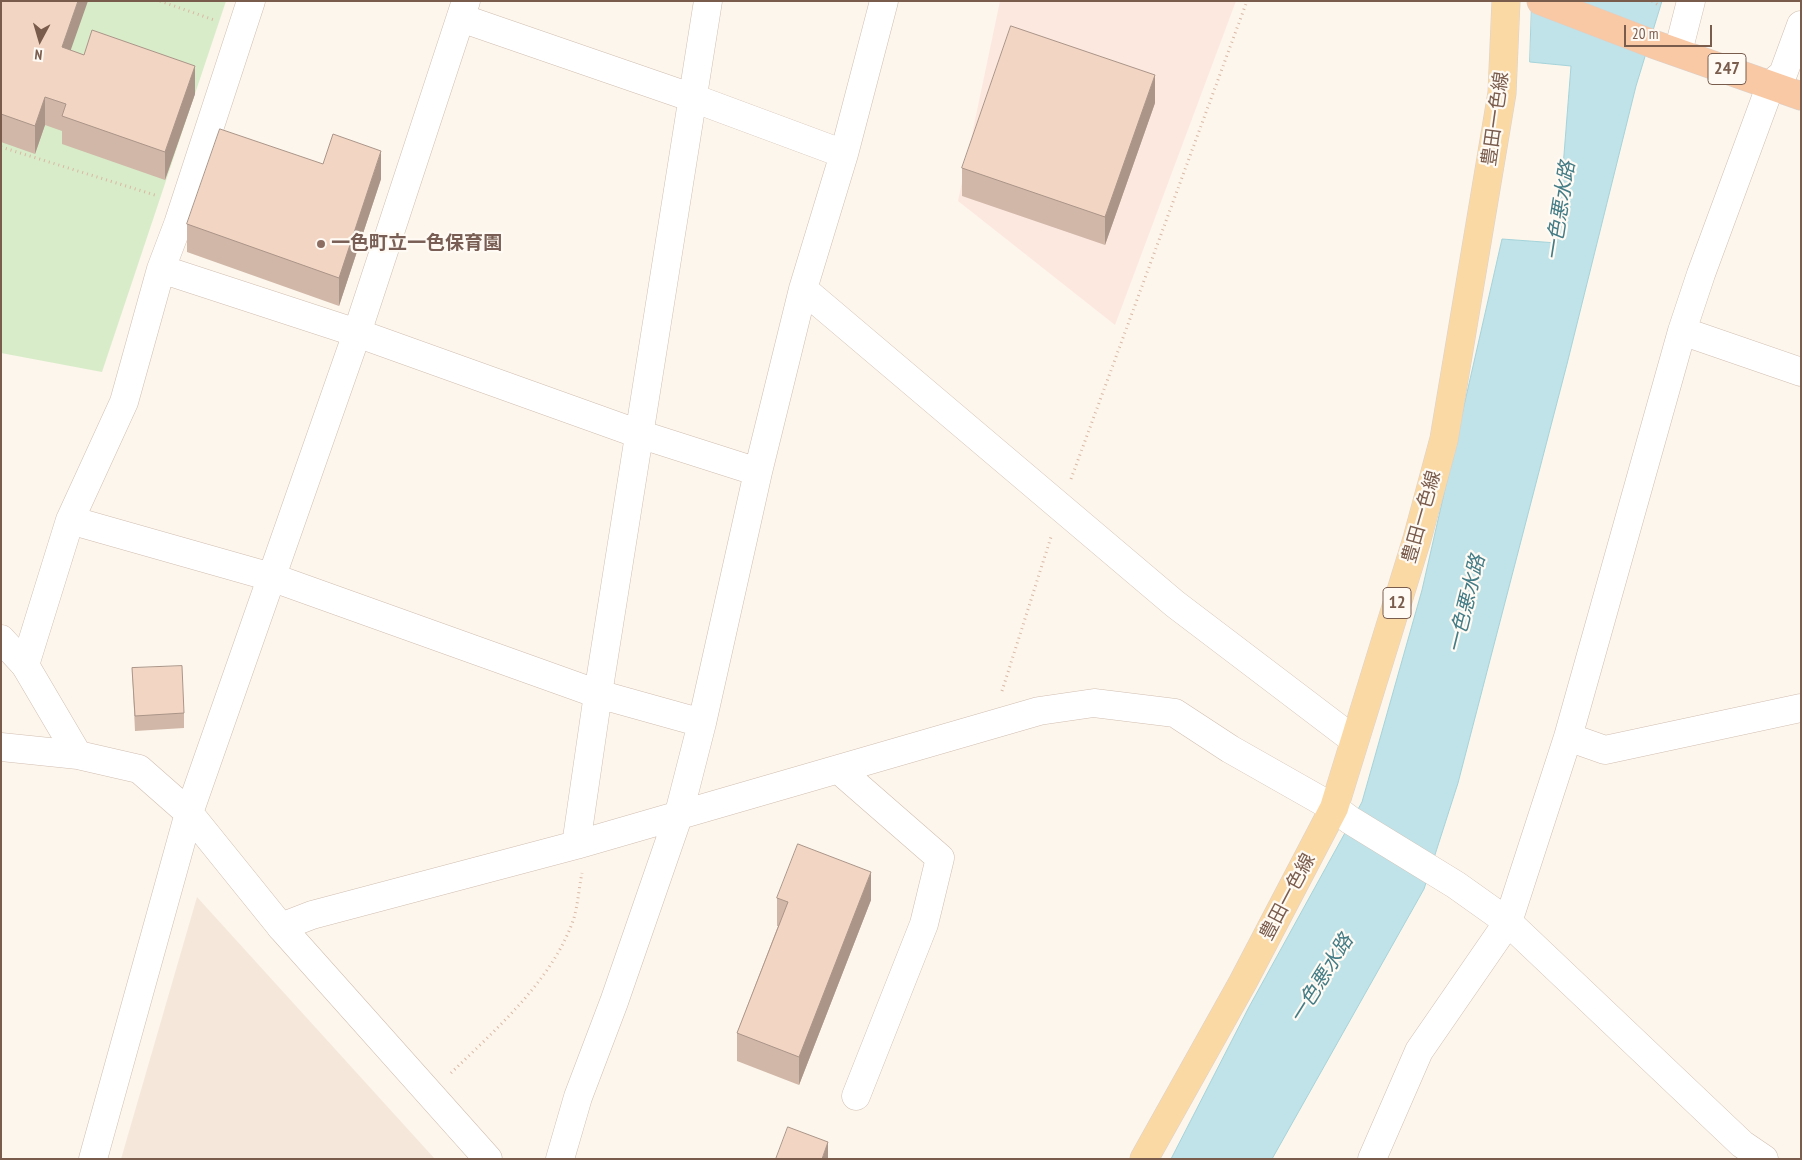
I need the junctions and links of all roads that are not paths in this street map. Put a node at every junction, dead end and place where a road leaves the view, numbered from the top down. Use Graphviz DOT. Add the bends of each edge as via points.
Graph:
graph roads {
  1 [pos="250,1"];
  2 [pos="708,1"];
  3 [pos="884,1"];
  4 [pos="1506,1"];
  5 [pos="1541,1"];
  6 [pos="1691,1"];
  7 [pos="463,6"];
  8 [pos="1801,25"];
  9 [pos="1665,48"];
  10 [pos="1771,84"];
  11 [pos="1801,96"];
  12 [pos="693,98"];
  13 [pos="844,154"];
  14 [pos="161,269"];
  15 [pos="803,289"];
  16 [pos="1682,331"];
  17 [pos="356,333"];
  18 [pos="1801,372"];
  19 [pos="638,434"];
  20 [pos="758,472"];
  21 [pos="70,520"];
  22 [pos="271,577"];
  23 [pos="1,640"];
  24 [pos="26,666"];
  25 [pos="598,694"];
  26 [pos="1801,708"];
  27 [pos="702,723"];
  28 [pos="1568,737"];
  29 [pos="1354,740"];
  30 [pos="1,747"];
  31 [pos="78,755"];
  32 [pos="838,769"];
  33 [pos="189,813"];
  34 [pos="1342,814"];
  35 [pos="678,816"];
  36 [pos="576,845"];
  37 [pos="1508,922"];
  38 [pos="281,928"];
  39 [pos="856,1096"];
  40 [pos="93,1159"];
  41 [pos="488,1159"];
  42 [pos="560,1159"];
  43 [pos="1144,1159"];
  44 [pos="1372,1159"];
  45 [pos="1764,1159"];
  1 -- 14 [label="street"];
  2 -- 12 [label="street"];
  3 -- 13 [label="street"];
  4 -- 29 [label="main road, 豊田一色線 / 12" via="1502,93 1444,439"];
  5 -- 9 [label="highway, 247"];
  6 -- 9 [label="street"];
  7 -- 12 [label="street"];
  7 -- 17 [label="street"];
  8 -- 10 [label="street" via="1783,74"];
  9 -- 10 [label="highway, 247"];
  10 -- 11 [label="highway, 247"];
  10 -- 16 [label="street"];
  12 -- 13 [label="street"];
  12 -- 19 [label="street"];
  13 -- 15 [label="street"];
  14 -- 17 [label="street"];
  14 -- 21 [label="street" via="124,402"];
  15 -- 20 [label="street"];
  15 -- 29 [label="street" via="1175,604"];
  16 -- 18 [label="street"];
  16 -- 28 [label="street"];
  17 -- 19 [label="street"];
  17 -- 22 [label="street"];
  19 -- 20 [label="street"];
  19 -- 25 [label="street"];
  20 -- 27 [label="street"];
  21 -- 22 [label="street"];
  21 -- 24 [label="street"];
  22 -- 25 [label="street"];
  22 -- 33 [label="street"];
  23 -- 24 [label="street"];
  24 -- 31 [label="street"];
  25 -- 27 [label="street"];
  25 -- 36 [label="street"];
  26 -- 28 [label="street" via="1605,750"];
  27 -- 35 [label="street"];
  28 -- 37 [label="street"];
  29 -- 34 [label="main road, 豊田一色線 / 12"];
  30 -- 31 [label="street"];
  31 -- 33 [label="street" via="139,769"];
  32 -- 34 [label="street" via="1039,712 1094,703 1175,712 1230,749"];
  32 -- 35 [label="street"];
  32 -- 39 [label="street" via="940,858 924,924"];
  33 -- 38 [label="street"];
  33 -- 40 [label="street"];
  34 -- 37 [label="street" via="1456,885"];
  34 -- 43 [label="main road, 豊田一色線 / 12"];
  35 -- 36 [label="street"];
  35 -- 42 [label="street" via="578,1097"];
  36 -- 38 [label="street" via="312,915"];
  37 -- 44 [label="street" via="1419,1052"];
  37 -- 45 [label="street" via="1742,1144"];
  38 -- 41 [label="street"];
}
